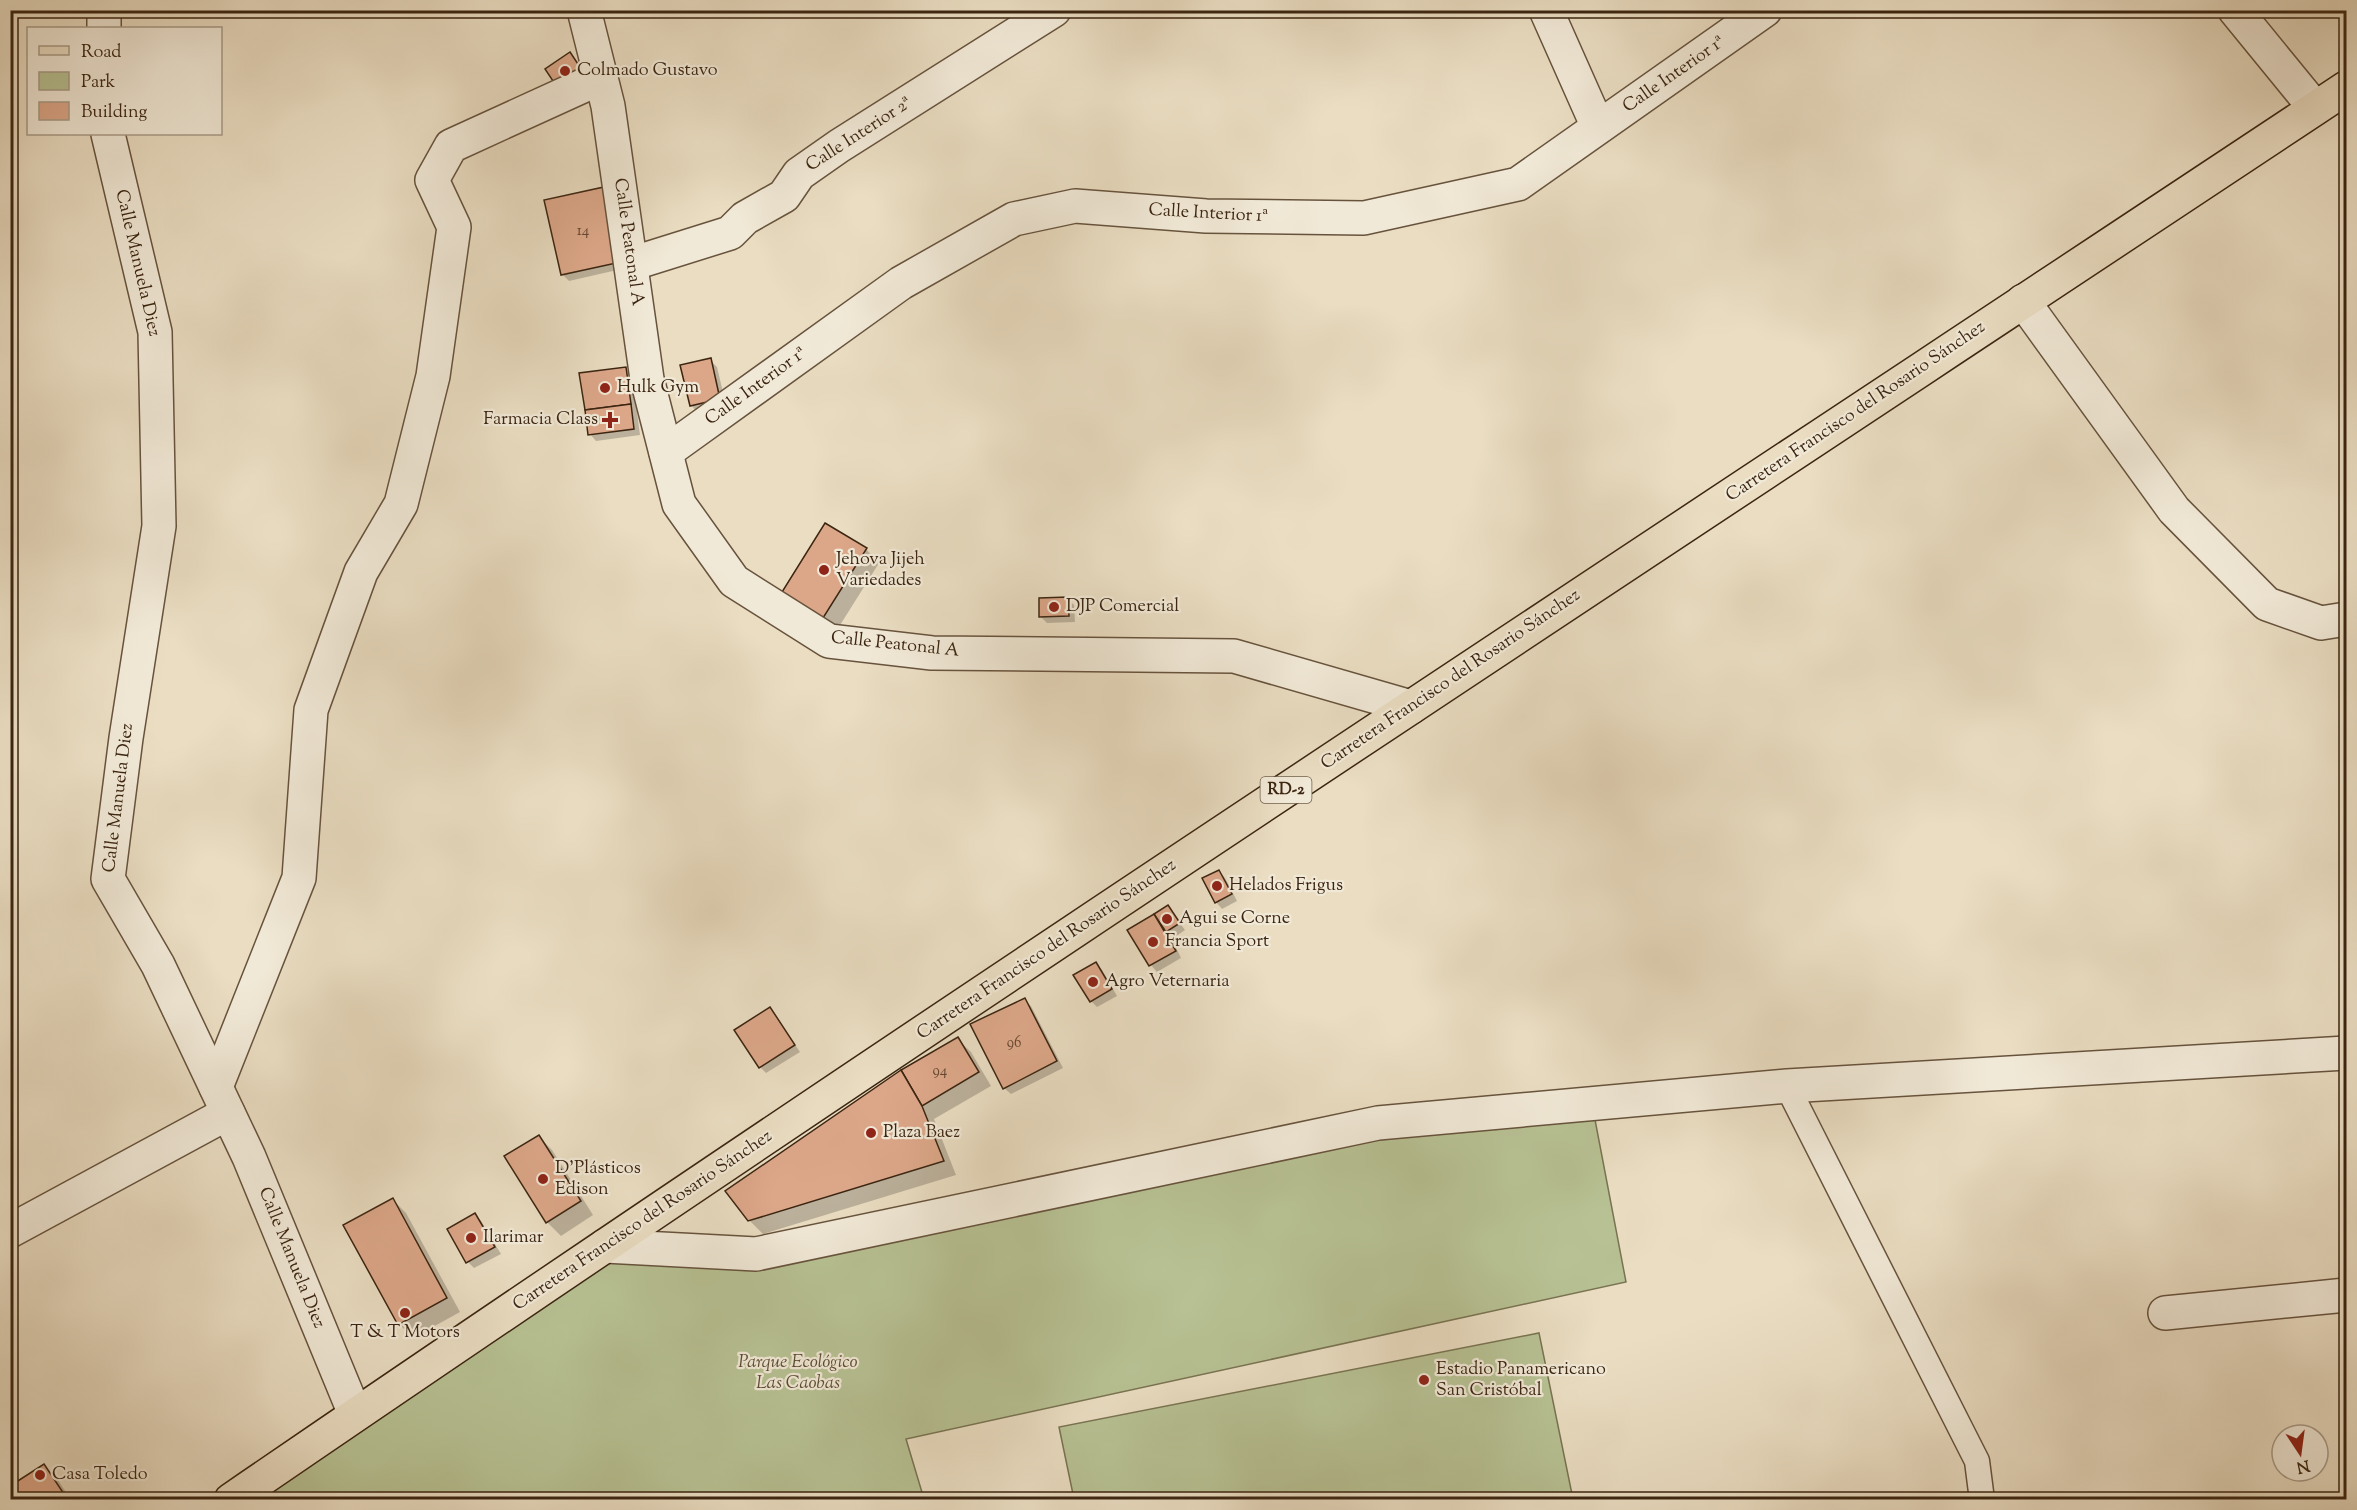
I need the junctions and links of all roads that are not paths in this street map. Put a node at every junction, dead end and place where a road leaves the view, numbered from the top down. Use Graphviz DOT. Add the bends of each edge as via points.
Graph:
graph roads {
  1 [pos="104,10"];
  2 [pos="584,10"];
  3 [pos="1054,10"];
  4 [pos="1546,10"];
  5 [pos="1765,10"];
  6 [pos="2235,10"];
  7 [pos="104,27"];
  8 [pos="600,78"];
  9 [pos="2346,88"];
  10 [pos="2315,108"];
  11 [pos="1599,127"];
  12 [pos="108,135"];
  13 [pos="631,264"];
  14 [pos="2023,301"];
  15 [pos="666,452"];
  16 [pos="2346,619"];
  17 [pos="1411,707"];
  18 [pos="2346,1053"];
  19 [pos="1787,1086"];
  20 [pos="222,1100"];
  21 [pos="10,1231"];
  22 [pos="605,1246"];
  23 [pos="2346,1295"];
  24 [pos="2165,1313"];
  25 [pos="355,1414"];
  26 [pos="231,1500"];
  27 [pos="1983,1500"];
  1 -- 7 [label="street"];
  2 -- 8 [label="street, Calle Peatonal A"];
  3 -- 13 [label="street, Calle Interior 2ª" via="839,146 799,174 784,196 746,218 730,233"];
  4 -- 11 [label="street"];
  5 -- 11 [label="street, Calle Interior 1ª"];
  6 -- 10 [label="street"];
  8 -- 13 [label="street, Calle Peatonal A" via="608,106"];
  8 -- 20 [label="street" via="451,146 432,180 454,227 430,386 401,504 361,572 311,710 299,878"];
  9 -- 10 [label="main road, Carretera Francisco del Rosario Sánchez / RD-2"];
  10 -- 14 [label="main road, Carretera Francisco del Rosario Sánchez / RD-2"];
  11 -- 15 [label="street, Calle Interior 1ª" via="1518,184 1364,218 1206,216 1075,206 1014,219 901,283"];
  12 -- 20 [label="street, Calle Manuela Diez" via="155,332 159,526 108,879 158,965"];
  13 -- 15 [label="street, Calle Peatonal A" via="647,379"];
  14 -- 16 [label="street" via="2174,510 2267,604 2321,623"];
  14 -- 17 [label="main road, Carretera Francisco del Rosario Sánchez / RD-2"];
  15 -- 17 [label="street, Calle Peatonal A" via="679,504 734,581 829,641 932,653 1234,656"];
  17 -- 22 [label="main road, Carretera Francisco del Rosario Sánchez / RD-2"];
  18 -- 19 [label="street"];
  19 -- 22 [label="street" via="1378,1124 756,1254"];
  19 -- 27 [label="lane" via="1977,1461"];
  20 -- 21 [label="street"];
  20 -- 25 [label="street, Calle Manuela Diez"];
  22 -- 25 [label="main road, Carretera Francisco del Rosario Sánchez / RD-2"];
  23 -- 24 [label="street"];
  25 -- 26 [label="main road, Carretera Francisco del Rosario Sánchez / RD-2"];
}
